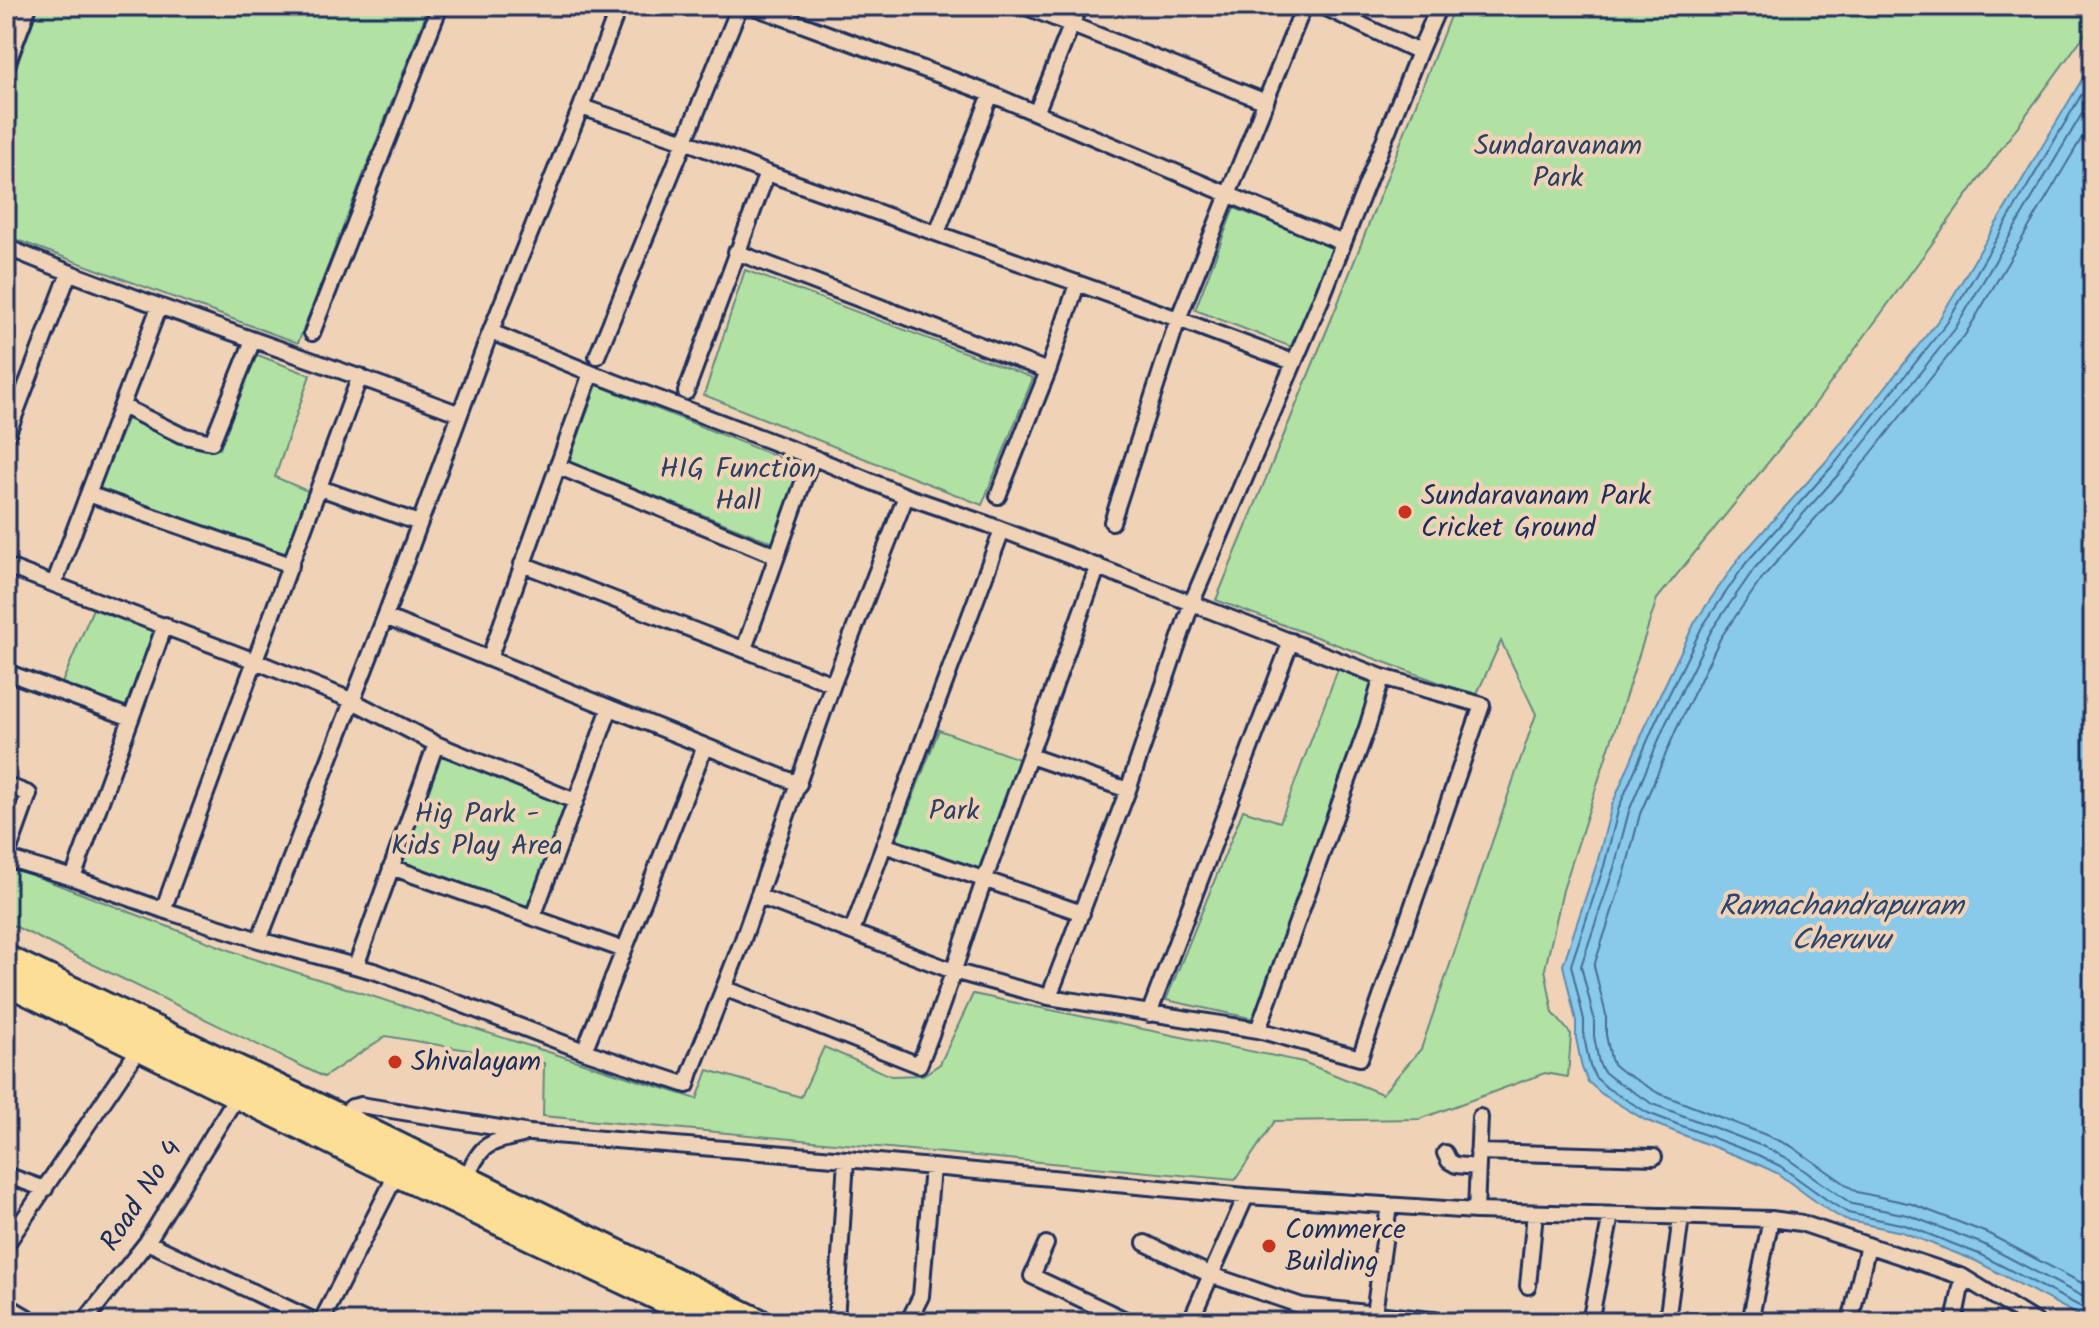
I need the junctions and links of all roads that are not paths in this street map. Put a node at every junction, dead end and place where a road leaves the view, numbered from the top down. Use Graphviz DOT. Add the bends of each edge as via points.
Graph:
graph roads {
  1 [pos="29,6"];
  2 [pos="440,6"];
  3 [pos="619,6"];
  4 [pos="740,6"];
  5 [pos="752,6"];
  6 [pos="1024,6"];
  7 [pos="1079,6"];
  8 [pos="1304,6"];
  9 [pos="1322,6"];
  10 [pos="1439,6"];
  11 [pos="1072,25"];
  12 [pos="1419,52"];
  13 [pos="6,67"];
  14 [pos="991,94"];
  15 [pos="1266,102"];
  16 [pos="581,107"];
  17 [pos="1036,113"];
  18 [pos="685,141"];
  19 [pos="767,173"];
  20 [pos="1228,195"];
  21 [pos="937,233"];
  22 [pos="1343,243"];
  23 [pos="6,247"];
  24 [pos="736,252"];
  25 [pos="69,273"];
  26 [pos="1077,284"];
  27 [pos="159,307"];
  28 [pos="1178,319"];
  29 [pos="491,332"];
  30 [pos="312,333"];
  31 [pos="253,340"];
  32 [pos="597,356"];
  33 [pos="1293,362"];
  34 [pos="1048,371"];
  35 [pos="591,373"];
  36 [pos="360,376"];
  37 [pos="686,392"];
  38 [pos="122,406"];
  39 [pos="460,414"];
  40 [pos="6,438"];
  41 [pos="812,457"];
  42 [pos="557,466"];
  43 [pos="320,488"];
  44 [pos="88,494"];
  45 [pos="906,496"];
  46 [pos="998,496"];
  47 [pos="1112,522"];
  48 [pos="419,523"];
  49 [pos="1002,530"];
  50 [pos="777,556"];
  51 [pos="522,564"];
  52 [pos="291,565"];
  53 [pos="6,566"];
  54 [pos="1098,566"];
  55 [pos="54,584"];
  56 [pos="1192,602"];
  57 [pos="385,617"];
  58 [pos="165,625"];
  59 [pos="1291,641"];
  60 [pos="744,649"];
  61 [pos="489,659"];
  62 [pos="255,661"];
  63 [pos="6,672"];
  64 [pos="1382,677"];
  65 [pos="833,684"];
  66 [pos="351,700"];
  67 [pos="610,708"];
  68 [pos="131,718"];
  69 [pos="436,744"];
  70 [pos="705,746"];
  71 [pos="1030,756"];
  72 [pos="799,784"];
  73 [pos="6,785"];
  74 [pos="1128,790"];
  75 [pos="575,801"];
  76 [pos="884,845"];
  77 [pos="391,867"];
  78 [pos="73,878"];
  79 [pos="985,880"];
  80 [pos="758,896"];
  81 [pos="163,910"];
  82 [pos="1082,913"];
  83 [pos="533,917"];
  84 [pos="852,931"];
  85 [pos="259,940"];
  86 [pos="624,950"];
  87 [pos="6,959"];
  88 [pos="356,966"];
  89 [pos="953,971"];
  90 [pos="6,981"];
  91 [pos="724,988"];
  92 [pos="1049,997"];
  93 [pos="1149,1014"];
  94 [pos="1258,1030"];
  95 [pos="141,1046"];
  96 [pos="584,1051"];
  97 [pos="238,1094"];
  98 [pos="1480,1117"];
  99 [pos="340,1118"];
  100 [pos="530,1133"];
  101 [pos="1478,1152"];
  102 [pos="1445,1153"];
  103 [pos="1654,1157"];
  104 [pos="846,1159"];
  105 [pos="932,1167"];
  106 [pos="1477,1167"];
  107 [pos="397,1173"];
  108 [pos="6,1175"];
  109 [pos="465,1180"];
  110 [pos="45,1189"];
  111 [pos="1246,1196"];
  112 [pos="1389,1205"];
  113 [pos="1476,1211"];
  114 [pos="1535,1213"];
  115 [pos="1611,1215"];
  116 [pos="1681,1217"];
  117 [pos="1771,1219"];
  118 [pos="147,1242"];
  119 [pos="1145,1243"];
  120 [pos="1046,1244"];
  121 [pos="6,1245"];
  122 [pos="1868,1245"];
  123 [pos="1211,1275"];
  124 [pos="1963,1277"];
  125 [pos="1528,1286"];
  126 [pos="6,1305"];
  127 [pos="1374,1314"];
  128 [pos="1098,1316"];
  129 [pos="700,1319"];
  130 [pos="35,1322"];
  131 [pos="84,1322"];
  132 [pos="319,1322"];
  133 [pos="758,1322"];
  134 [pos="836,1322"];
  135 [pos="908,1322"];
  136 [pos="1130,1322"];
  137 [pos="1190,1322"];
  138 [pos="1450,1322"];
  139 [pos="1590,1322"];
  140 [pos="1667,1322"];
  141 [pos="1750,1322"];
  142 [pos="1850,1322"];
  143 [pos="1954,1322"];
  144 [pos="2036,1322"];
  1 -- 13 [label="street"];
  2 -- 30 [label="street"];
  3 -- 16 [label="street"];
  4 -- 18 [label="street"];
  5 -- 14 [label="street"];
  6 -- 11 [label="street"];
  7 -- 11 [label="street"];
  8 -- 15 [label="street"];
  9 -- 12 [label="street"];
  10 -- 12 [label="street"];
  11 -- 15 [label="street"];
  11 -- 17 [label="street"];
  12 -- 22 [label="street"];
  14 -- 17 [label="street"];
  14 -- 21 [label="street"];
  15 -- 20 [label="street"];
  16 -- 18 [label="street"];
  16 -- 29 [label="street"];
  17 -- 20 [label="street"];
  18 -- 19 [label="street"];
  18 -- 32 [label="street"];
  19 -- 21 [label="street"];
  19 -- 24 [label="street"];
  20 -- 22 [label="street"];
  20 -- 28 [label="street"];
  21 -- 26 [label="street"];
  22 -- 33 [label="street"];
  23 -- 25 [label="street"];
  24 -- 34 [label="street"];
  24 -- 37 [label="street"];
  25 -- 27 [label="street"];
  25 -- 40 [label="street"];
  26 -- 28 [label="street"];
  26 -- 34 [label="street"];
  27 -- 31 [label="street"];
  27 -- 38 [label="street"];
  28 -- 33 [label="street"];
  28 -- 47 [label="street"];
  29 -- 35 [label="street"];
  29 -- 39 [label="street"];
  31 -- 36 [label="street"];
  31 -- 38 [label="street" via="212,442 181,435"];
  33 -- 56 [label="street"];
  34 -- 46 [label="street"];
  35 -- 41 [label="street"];
  35 -- 42 [label="street"];
  36 -- 39 [label="street"];
  36 -- 43 [label="street"];
  38 -- 44 [label="street"];
  39 -- 48 [label="street"];
  41 -- 45 [label="street"];
  41 -- 50 [label="street"];
  42 -- 50 [label="street"];
  42 -- 51 [label="street"];
  43 -- 48 [label="street"];
  43 -- 52 [label="street"];
  44 -- 52 [label="street"];
  44 -- 55 [label="street"];
  45 -- 49 [label="street"];
  45 -- 65 [label="street"];
  48 -- 57 [label="street"];
  49 -- 54 [label="street"];
  49 -- 76 [label="street"];
  50 -- 60 [label="street"];
  51 -- 60 [label="street"];
  51 -- 61 [label="street"];
  52 -- 62 [label="street"];
  53 -- 55 [label="street"];
  54 -- 56 [label="street"];
  54 -- 71 [label="street"];
  55 -- 58 [label="street"];
  56 -- 59 [label="street"];
  56 -- 74 [label="street"];
  57 -- 61 [label="street"];
  57 -- 66 [label="street"];
  58 -- 62 [label="street"];
  58 -- 68 [label="street"];
  59 -- 64 [label="street"];
  59 -- 93 [label="street"];
  60 -- 65 [label="street"];
  61 -- 67 [label="street"];
  62 -- 66 [label="street"];
  62 -- 81 [label="street"];
  63 -- 68 [label="street"];
  64 -- 94 [label="street"];
  64 -- 94 [label="street" via="1482,705 1360,1058"];
  65 -- 72 [label="street"];
  66 -- 69 [label="street"];
  66 -- 85 [label="street"];
  67 -- 70 [label="street"];
  67 -- 75 [label="street"];
  68 -- 78 [label="street"];
  69 -- 75 [label="street"];
  69 -- 77 [label="street"];
  70 -- 72 [label="street"];
  70 -- 86 [label="street"];
  71 -- 74 [label="street"];
  71 -- 79 [label="street"];
  72 -- 80 [label="street"];
  73 -- 78 [label="street" via="29,794 6,858"];
  74 -- 82 [label="street"];
  75 -- 83 [label="street"];
  76 -- 79 [label="street"];
  76 -- 84 [label="street"];
  77 -- 83 [label="street"];
  77 -- 88 [label="street"];
  78 -- 81 [label="street"];
  79 -- 82 [label="street"];
  79 -- 89 [label="street"];
  80 -- 84 [label="street"];
  80 -- 91 [label="street"];
  81 -- 85 [label="street"];
  82 -- 92 [label="street"];
  83 -- 86 [label="street"];
  84 -- 89 [label="street"];
  85 -- 88 [label="street"];
  86 -- 96 [label="street"];
  87 -- 99 [label="highway"];
  88 -- 96 [label="street"];
  89 -- 91 [label="street" via="919,1065"];
  89 -- 92 [label="street"];
  90 -- 95 [label="highway"];
  91 -- 96 [label="street" via="687,1085"];
  92 -- 93 [label="street"];
  93 -- 94 [label="street"];
  95 -- 97 [label="highway"];
  95 -- 110 [label="street"];
  97 -- 107 [label="highway"];
  97 -- 118 [label="street, Road No 4"];
  98 -- 101 [label="street"];
  99 -- 100 [label="street" via="361,1105"];
  99 -- 109 [label="highway"];
  100 -- 104 [label="street"];
  100 -- 109 [label="street" via="485,1146"];
  101 -- 103 [label="street"];
  101 -- 106 [label="street"];
  102 -- 106 [label="street" via="1456,1165"];
  104 -- 105 [label="street"];
  104 -- 134 [label="street"];
  105 -- 111 [label="street"];
  105 -- 135 [label="street" via="921,1296"];
  106 -- 113 [label="street"];
  107 -- 129 [label="highway"];
  107 -- 132 [label="street"];
  108 -- 110 [label="street"];
  109 -- 133 [label="highway"];
  110 -- 121 [label="street"];
  111 -- 112 [label="street"];
  111 -- 123 [label="street"];
  112 -- 113 [label="street"];
  112 -- 127 [label="street"];
  113 -- 114 [label="street"];
  114 -- 115 [label="street"];
  114 -- 125 [label="street"];
  115 -- 116 [label="street"];
  115 -- 139 [label="street"];
  116 -- 117 [label="street"];
  116 -- 140 [label="street"];
  117 -- 122 [label="street"];
  117 -- 141 [label="street"];
  118 -- 131 [label="street, Road No 4"];
  118 -- 132 [label="street"];
  119 -- 123 [label="street"];
  120 -- 128 [label="street" via="1032,1276"];
  122 -- 124 [label="street"];
  122 -- 142 [label="street"];
  123 -- 127 [label="street" via="1302,1306"];
  123 -- 137 [label="street"];
  124 -- 143 [label="street"];
  124 -- 144 [label="street"];
  126 -- 130 [label="street"];
  127 -- 138 [label="street"];
  128 -- 136 [label="street"];
}
